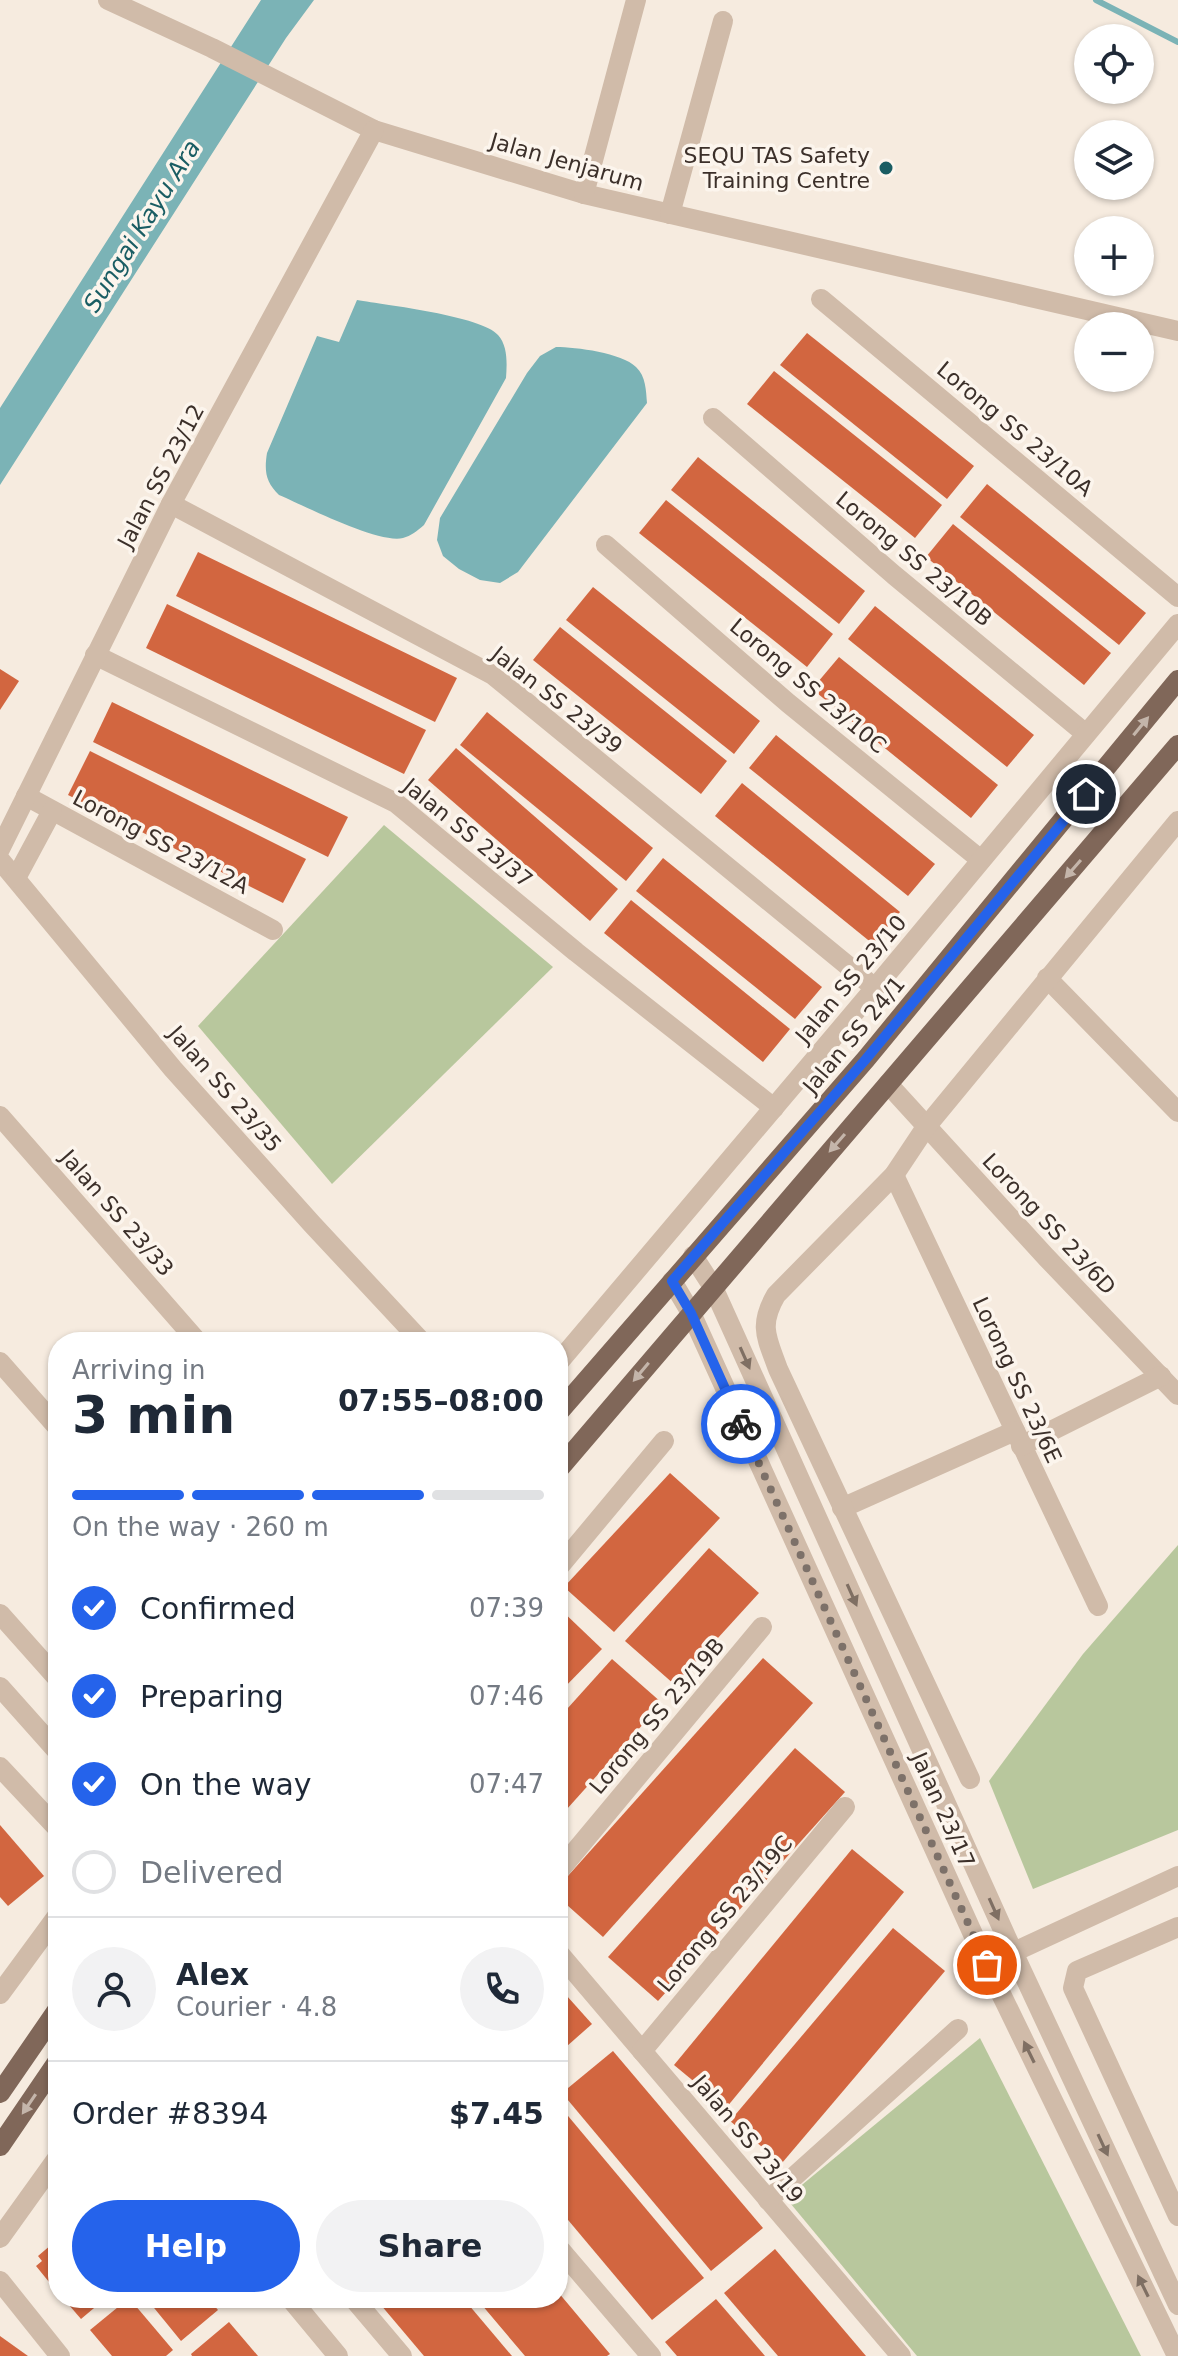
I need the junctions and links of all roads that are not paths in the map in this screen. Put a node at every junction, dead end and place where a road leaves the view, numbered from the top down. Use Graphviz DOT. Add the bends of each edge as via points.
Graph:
graph roads {
  1 [pos="108,0"];
  2 [pos="636,0"];
  3 [pos="723,21"];
  4 [pos="374,130"];
  5 [pos="584,194"];
  6 [pos="670,214"];
  7 [pos="821,299"];
  8 [pos="1178,331"];
  9 [pos="713,418"];
  10 [pos="171,504"];
  11 [pos="606,545"];
  12 [pos="1178,597"];
  13 [pos="1178,624"];
  14 [pos="95,655"];
  15 [pos="1178,680"];
  16 [pos="1086,734"];
  17 [pos="1178,745"];
  18 [pos="26,796"];
  19 [pos="52,811"];
  20 [pos="1176,828"];
  21 [pos="0,849"];
  22 [pos="0,860"];
  23 [pos="981,860"];
  24 [pos="16,878"];
  25 [pos="273,930"];
  26 [pos="1047,978"];
  27 [pos="875,988"];
  28 [pos="888,1084"];
  29 [pos="774,1108"];
  30 [pos="1178,1112"];
  31 [pos="0,1116"];
  32 [pos="926,1127"];
  33 [pos="894,1175"];
  34 [pos="693,1256"];
  35 [pos="672,1281"];
  36 [pos="713,1287"];
  37 [pos="691,1313"];
  38 [pos="189,1332"];
  39 [pos="413,1332"];
  40 [pos="568,1351"];
  41 [pos="0,1362"];
  42 [pos="1161,1376"];
  43 [pos="1178,1395"];
  44 [pos="568,1401"];
  45 [pos="48,1417"];
  46 [pos="1018,1439"];
  47 [pos="664,1441"];
  48 [pos="568,1458"];
  49 [pos="842,1508"];
  50 [pos="568,1556"];
  51 [pos="1098,1606"];
  52 [pos="0,1614"];
  53 [pos="762,1627"];
  54 [pos="48,1668"];
  55 [pos="4,1698"];
  56 [pos="48,1742"];
  57 [pos="0,1767"];
  58 [pos="970,1779"];
  59 [pos="845,1807"];
  60 [pos="48,1818"];
  61 [pos="568,1860"];
  62 [pos="1178,1876"];
  63 [pos="1178,1927"];
  64 [pos="48,1929"];
  65 [pos="1013,1952"];
  66 [pos="568,1964"];
  67 [pos="987,1965"];
  68 [pos="0,1994"];
  69 [pos="48,2023"];
  70 [pos="958,2029"];
  71 [pos="642,2051"];
  72 [pos="48,2076"];
  73 [pos="0,2093"];
  74 [pos="0,2146"];
  75 [pos="48,2171"];
  76 [pos="768,2200"];
  77 [pos="1178,2216"];
  78 [pos="0,2238"];
  79 [pos="568,2259"];
  80 [pos="0,2281"];
  81 [pos="1178,2305"];
  82 [pos="298,2308"];
  83 [pos="361,2308"];
  84 [pos="1175,2343"];
  85 [pos="60,2356"];
  86 [pos="338,2356"];
  87 [pos="402,2356"];
  88 [pos="651,2356"];
  89 [pos="901,2356"];
  1 -- 4 [label="street, Jalan Jenjarum"];
  2 -- 5 [label="street"];
  3 -- 6 [label="street"];
  4 -- 5 [label="street, Jalan Jenjarum"];
  4 -- 10 [label="street, Jalan SS 23/12"];
  5 -- 6 [label="street, Jalan Jenjarum"];
  6 -- 8 [label="street, Jalan Jenjarum"];
  7 -- 12 [label="street, Lorong SS 23/10A"];
  9 -- 16 [label="street, Lorong SS 23/10B"];
  10 -- 14 [label="street, Jalan SS 23/12"];
  10 -- 27 [label="street, Jalan SS 23/39" via="493,675"];
  11 -- 23 [label="street, Lorong SS 23/10C"];
  13 -- 16 [label="street, Jalan SS 23/10"];
  14 -- 18 [label="street, Jalan SS 23/12"];
  14 -- 29 [label="street, Jalan SS 23/37" via="396,803"];
  34 -- 15 [label="main road, Jalan SS 24/1, one-way" via="866,1059"];
  16 -- 23 [label="street, Jalan SS 23/10"];
  17 -- 28 [label="main road, one-way"];
  18 -- 19 [label="street, Lorong SS 23/12A"];
  18 -- 21 [label="street, Jalan SS 23/12"];
  19 -- 24 [label="street"];
  19 -- 25 [label="street, Lorong SS 23/12A"];
  20 -- 26 [label="street"];
  22 -- 24 [label="street, Jalan SS 23/35"];
  23 -- 27 [label="street, Jalan SS 23/10"];
  24 -- 39 [label="street, Jalan SS 23/35" via="173,1069"];
  26 -- 30 [label="street"];
  26 -- 32 [label="street"];
  27 -- 29 [label="street, Jalan SS 23/10"];
  28 -- 32 [label="street, Lorong SS 23/6D"];
  28 -- 36 [label="main road, one-way"];
  29 -- 40 [label="street, Jalan SS 23/10"];
  31 -- 38 [label="street, Jalan SS 23/33"];
  32 -- 33 [label="street"];
  32 -- 42 [label="street, Lorong SS 23/6D"];
  33 -- 46 [label="street, Lorong SS 23/6E"];
  33 -- 49 [label="street" via="776,1295 763,1327"];
  34 -- 35 [label="main road, Jalan SS 24/1"];
  34 -- 36 [label="street, Jalan 23/17"];
  35 -- 37 [label="street, Jalan 23/17"];
  35 -- 44 [label="main road, Jalan SS 24/1"];
  36 -- 37 [label="main road"];
  36 -- 65 [label="street, Jalan 23/17, one-way"];
  37 -- 48 [label="main road, one-way"];
  37 -- 67 [label="street, Jalan 23/17"];
  41 -- 45 [label="street"];
  42 -- 43 [label="street, Lorong SS 23/6D"];
  42 -- 46 [label="street"];
  46 -- 49 [label="street"];
  46 -- 51 [label="street, Lorong SS 23/6E"];
  47 -- 50 [label="street"];
  49 -- 58 [label="street"];
  52 -- 54 [label="street"];
  53 -- 61 [label="street, Lorong SS 23/19B"];
  55 -- 56 [label="street"];
  57 -- 60 [label="street"];
  59 -- 71 [label="street, Lorong SS 23/19C"];
  62 -- 65 [label="street"];
  63 -- 77 [label="street" via="1077,1971 1073,1988"];
  64 -- 68 [label="street"];
  65 -- 67 [label="street"];
  65 -- 81 [label="street, Jalan 23/17, one-way"];
  66 -- 71 [label="street, Jalan SS 23/19"];
  84 -- 67 [label="street, Jalan 23/17, one-way"];
  69 -- 73 [label="main road"];
  70 -- 76 [label="street"];
  71 -- 76 [label="street, Jalan SS 23/19"];
  72 -- 74 [label="main road, one-way"];
  75 -- 78 [label="street"];
  76 -- 89 [label="street, Jalan SS 23/19"];
  79 -- 88 [label="street"];
  80 -- 85 [label="street"];
  82 -- 86 [label="street"];
  83 -- 87 [label="street"];
}
